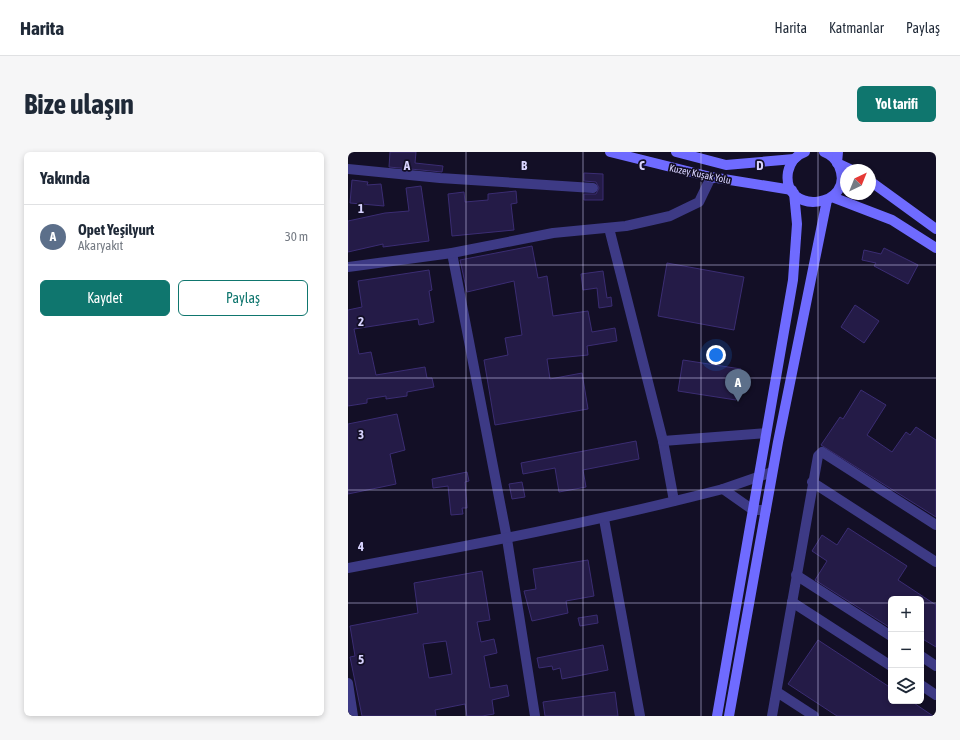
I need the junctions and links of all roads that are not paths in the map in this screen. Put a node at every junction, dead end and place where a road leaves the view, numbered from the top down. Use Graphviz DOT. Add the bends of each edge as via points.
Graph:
graph roads {
  1 [pos="610,152"];
  2 [pos="676,152"];
  3 [pos="824,152"];
  4 [pos="838,152"];
  5 [pos="800,154"];
  6 [pos="837,163"];
  7 [pos="840,164"];
  8 [pos="348,170"];
  9 [pos="711,178"];
  10 [pos="876,185"];
  11 [pos="593,188"];
  12 [pos="793,192"];
  13 [pos="830,198"];
  14 [pos="609,228"];
  15 [pos="936,229"];
  16 [pos="936,248"];
  17 [pos="452,253"];
  18 [pos="348,267"];
  19 [pos="766,433"];
  20 [pos="663,441"];
  21 [pos="772,472"];
  22 [pos="759,476"];
  23 [pos="812,482"];
  24 [pos="723,489"];
  25 [pos="674,501"];
  26 [pos="753,510"];
  27 [pos="766,510"];
  28 [pos="604,519"];
  29 [pos="936,525"];
  30 [pos="507,539"];
  31 [pos="936,562"];
  32 [pos="348,568"];
  33 [pos="796,575"];
  34 [pos="792,602"];
  35 [pos="888,634"];
  36 [pos="924,658"];
  37 [pos="888,664"];
  38 [pos="936,666"];
  39 [pos="348,683"];
  40 [pos="924,687"];
  41 [pos="776,692"];
  42 [pos="936,695"];
  43 [pos="353,716"];
  44 [pos="535,716"];
  45 [pos="640,716"];
  46 [pos="717,716"];
  47 [pos="729,716"];
  48 [pos="772,716"];
  49 [pos="814,716"];
  1 -- 9 [label="street, Kuzey Kuşak Yolu"];
  2 -- 5 [label="street, Kuzey Kuşak Yolu" via="726,165"];
  3 -- 6 [label="street"];
  4 -- 6 [label="street"];
  5 -- 12 [label="street" via="789,168 788,176"];
  6 -- 7 [label="street"];
  6 -- 13 [label="street" via="841,174 840,183"];
  8 -- 11 [label="street"];
  9 -- 12 [label="street, Kuzey Kuşak Yolu"];
  9 -- 14 [label="street" via="699,202 670,216"];
  10 -- 15 [label="street"];
  12 -- 13 [label="street, Kuzey Kuşak Yolu" via="808,202 816,203"];
  12 -- 19 [label="street" via="797,224 795,259"];
  13 -- 16 [label="street" via="892,220"];
  13 -- 21 [label="street"];
  14 -- 17 [label="street" via="553,233"];
  14 -- 20 [label="street"];
  17 -- 18 [label="street"];
  17 -- 30 [label="street"];
  19 -- 20 [label="street"];
  19 -- 22 [label="street"];
  20 -- 25 [label="street"];
  21 -- 22 [label="street"];
  21 -- 27 [label="street"];
  22 -- 24 [label="street"];
  22 -- 26 [label="street"];
  23 -- 29 [label="street" via="818,456 822,452"];
  23 -- 31 [label="street"];
  23 -- 33 [label="street"];
  24 -- 25 [label="street"];
  24 -- 26 [label="street"];
  25 -- 28 [label="street"];
  26 -- 27 [label="street"];
  26 -- 46 [label="street"];
  27 -- 47 [label="street"];
  28 -- 30 [label="street"];
  28 -- 45 [label="street"];
  30 -- 32 [label="street"];
  30 -- 44 [label="street"];
  33 -- 34 [label="street"];
  33 -- 35 [label="street"];
  34 -- 37 [label="street"];
  34 -- 41 [label="street"];
  36 -- 38 [label="street"];
  39 -- 43 [label="street"];
  40 -- 42 [label="street"];
  41 -- 48 [label="street"];
  41 -- 49 [label="street"];
}
